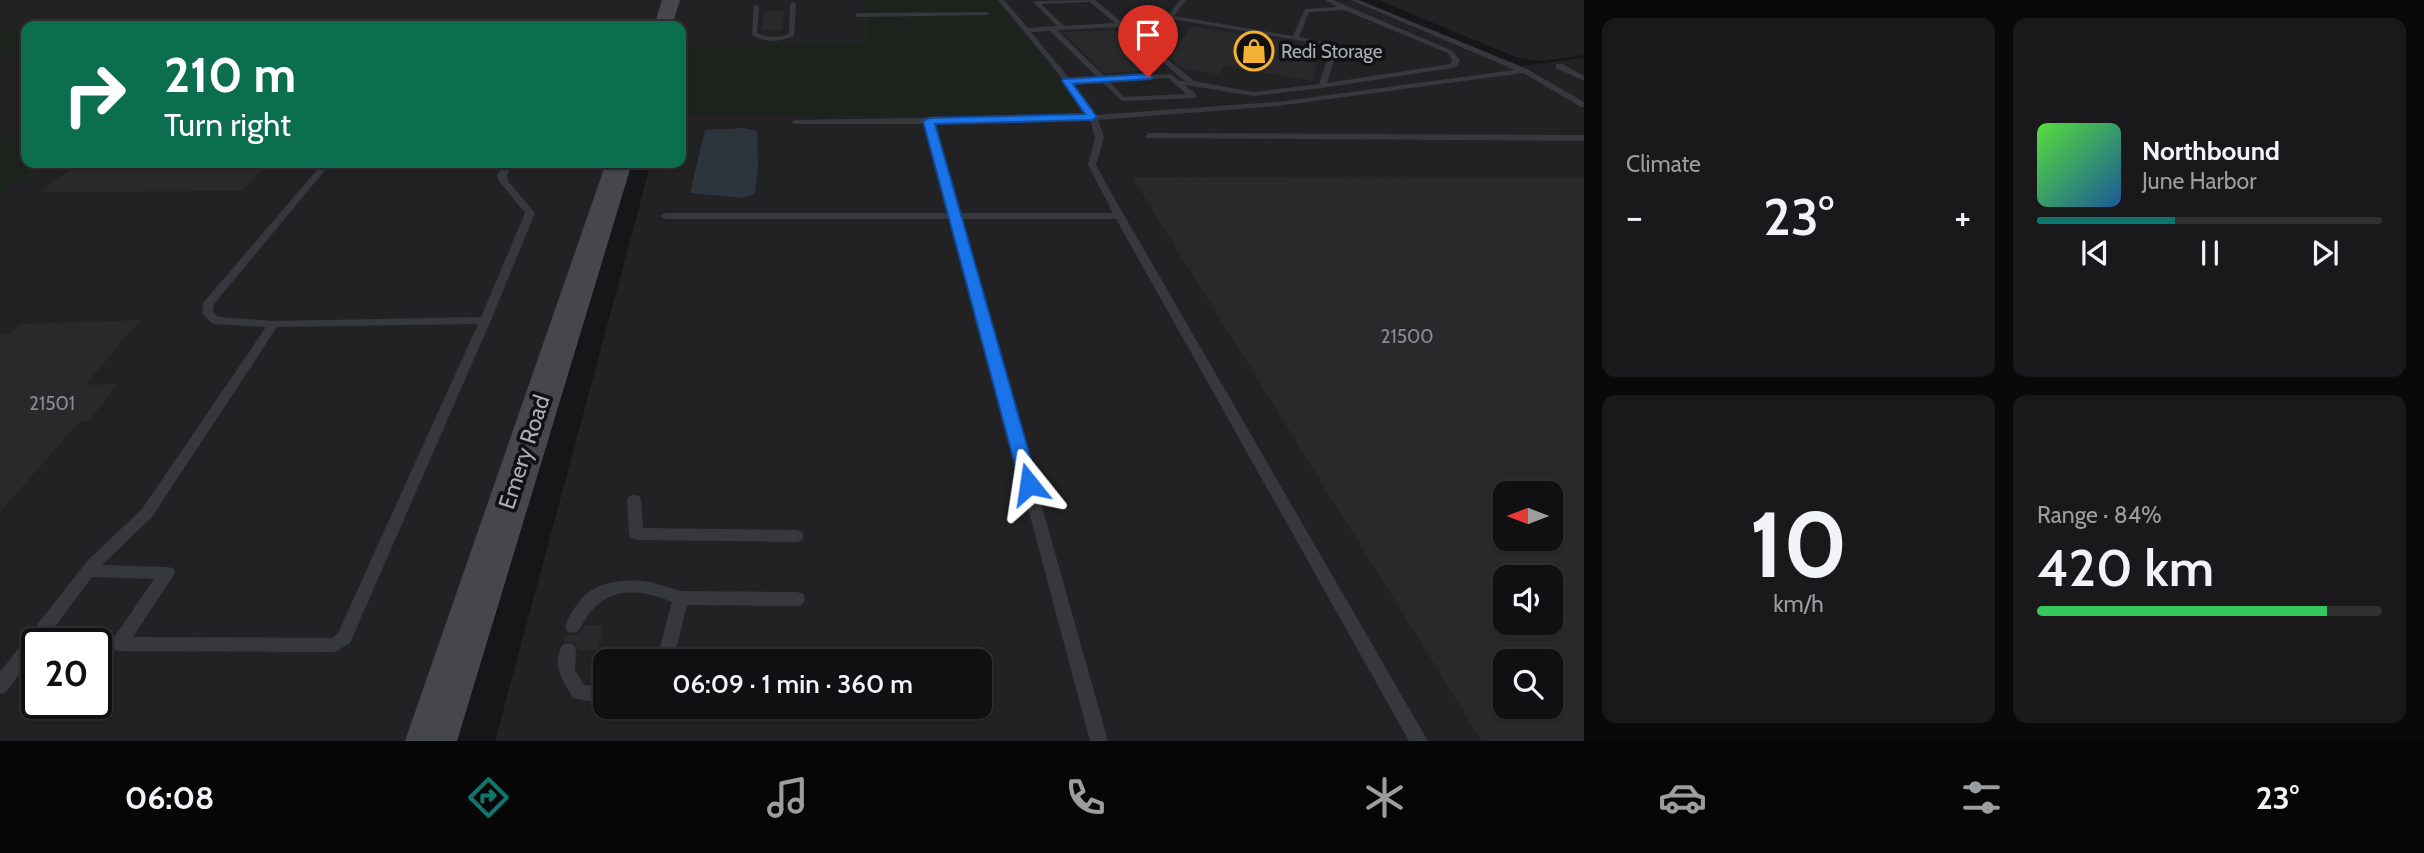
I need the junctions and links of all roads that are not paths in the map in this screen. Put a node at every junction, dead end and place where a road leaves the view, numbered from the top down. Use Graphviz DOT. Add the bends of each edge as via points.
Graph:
graph roads {
  1 [pos="671,0"];
  2 [pos="1001,0"];
  3 [pos="1091,0"];
  4 [pos="1183,0"];
  5 [pos="1328,0"];
  6 [pos="1354,0"];
  7 [pos="1048,1"];
  8 [pos="793,4"];
  9 [pos="756,6"];
  10 [pos="1345,8"];
  11 [pos="987,14"];
  12 [pos="859,15"];
  13 [pos="1170,17"];
  14 [pos="665,21"];
  15 [pos="1122,25"];
  16 [pos="1062,28"];
  17 [pos="1052,29"];
  18 [pos="1025,30"];
  19 [pos="1295,38"];
  20 [pos="1147,46"];
  21 [pos="1559,66"];
  22 [pos="1524,71"];
  23 [pos="1103,79"];
  24 [pos="1584,79"];
  25 [pos="1067,81"];
  26 [pos="1179,83"];
  27 [pos="1192,83"];
  28 [pos="1322,86"];
  29 [pos="1584,105"];
  30 [pos="1092,117"];
  31 [pos="929,121"];
  32 [pos="795,122"];
  33 [pos="1149,136"];
  34 [pos="1584,138"];
  35 [pos="323,168"];
  36 [pos="507,168"];
  37 [pos="616,168"];
  38 [pos="665,216"];
  39 [pos="956,216"];
  40 [pos="1121,216"];
  41 [pos="485,320"];
  42 [pos="274,324"];
  43 [pos="634,500"];
  44 [pos="797,536"];
  45 [pos="88,571"];
  46 [pos="681,598"];
  47 [pos="797,599"];
  48 [pos="573,626"];
  49 [pos="667,649"];
  50 [pos="568,650"];
  51 [pos="0,686"];
  52 [pos="593,694"];
  53 [pos="431,741"];
  54 [pos="1099,741"];
  55 [pos="1419,741"];
  1 -- 14 [label="main road"];
  2 -- 18 [label="lane"];
  3 -- 7 [label="lane"];
  3 -- 15 [label="lane"];
  4 -- 13 [label="lane"];
  5 -- 10 [label="lane"];
  6 -- 22 [label="lane"];
  7 -- 16 [label="lane" via="1037,2"];
  8 -- 9 [label="lane" via="792,34 783,38 754,34"];
  10 -- 19 [label="lane" via="1307,10"];
  10 -- 28 [label="lane" via="1451,52 1456,60 1446,68"];
  11 -- 12 [label="lane"];
  13 -- 19 [label="lane"];
  13 -- 20 [label="lane"];
  15 -- 16 [label="lane"];
  15 -- 20 [label="lane"];
  16 -- 17 [label="lane"];
  17 -- 18 [label="lane"];
  17 -- 23 [label="lane"];
  18 -- 25 [label="lane"];
  19 -- 28 [label="lane" via="1336,45"];
  20 -- 27 [label="lane"];
  21 -- 24 [label="lane"];
  22 -- 29 [label="lane"];
  22 -- 30 [label="lane" via="1276,104"];
  23 -- 25 [label="lane"];
  23 -- 26 [label="lane" via="1170,76"];
  23 -- 26 [label="lane" via="1122,99 1193,96"];
  25 -- 30 [label="lane"];
  26 -- 27 [label="lane"];
  27 -- 28 [label="lane" via="1254,94"];
  30 -- 31 [label="lane"];
  30 -- 40 [label="lane" via="1099,132 1092,165"];
  31 -- 32 [label="lane"];
  31 -- 39 [label="lane"];
  33 -- 34 [label="lane"];
  35 -- 42 [label="lane" via="209,303 207,313 217,322"];
  36 -- 41 [label="lane" via="503,181 530,213"];
  37 -- 53 [label="main road, Emery Road"];
  38 -- 39 [label="lane"];
  39 -- 40 [label="lane"];
  39 -- 54 [label="lane"];
  40 -- 55 [label="lane"];
  41 -- 42 [label="lane"];
  41 -- 45 [label="lane" via="344,638 335,645 119,644 167,573"];
  42 -- 45 [label="lane" via="147,513"];
  43 -- 44 [label="lane" via="636,534"];
  45 -- 51 [label="lane"];
  46 -- 47 [label="lane"];
  46 -- 48 [label="lane" via="658,588 613,587 594,595 579,609"];
  46 -- 49 [label="lane"];
  50 -- 52 [label="lane" via="566,671 579,692"];
}
